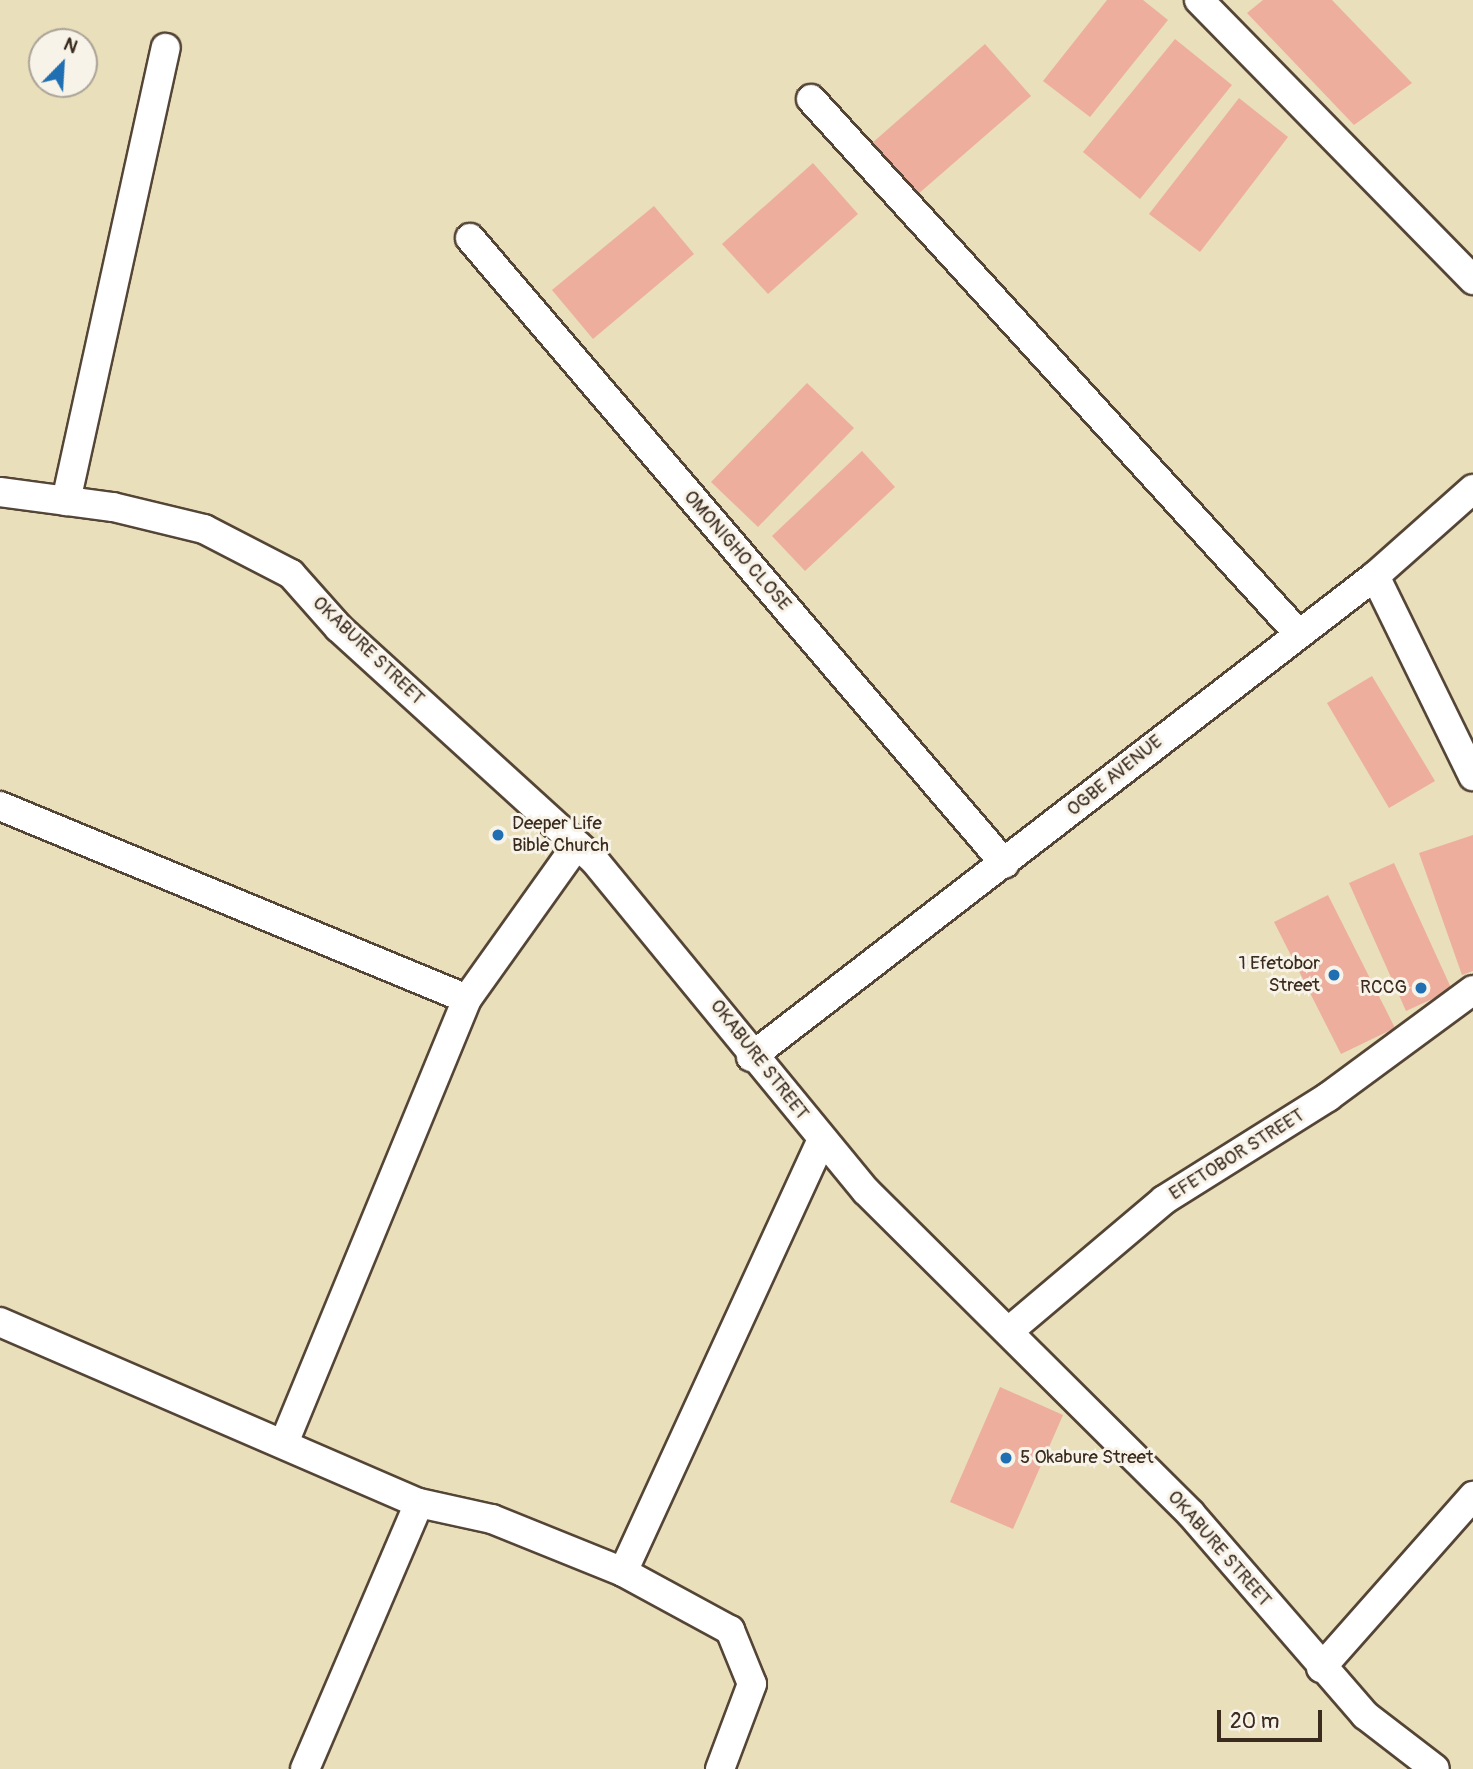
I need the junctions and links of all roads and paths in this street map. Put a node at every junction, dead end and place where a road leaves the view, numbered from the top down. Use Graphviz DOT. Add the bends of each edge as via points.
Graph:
graph roads {
  1 [pos="1199,0"];
  2 [pos="166,48"];
  3 [pos="811,99"];
  4 [pos="470,238"];
  5 [pos="1473,279"];
  6 [pos="1473,489"];
  7 [pos="0,492"];
  8 [pos="66,501"];
  9 [pos="1375,576"];
  10 [pos="1297,632"];
  11 [pos="1473,776"];
  12 [pos="0,806"];
  13 [pos="577,845"];
  14 [pos="1005,864"];
  15 [pos="1473,990"];
  16 [pos="467,999"];
  17 [pos="751,1057"];
  18 [pos="822,1139"];
  19 [pos="0,1322"];
  20 [pos="1009,1331"];
  21 [pos="284,1443"];
  22 [pos="1473,1496"];
  23 [pos="419,1503"];
  24 [pos="623,1572"];
  25 [pos="1321,1668"];
  26 [pos="305,1769"];
  27 [pos="720,1769"];
  28 [pos="1435,1769"];
  1 -- 5 [label="street"];
  2 -- 8 [label="street"];
  3 -- 10 [label="street"];
  4 -- 14 [label="street, OMONIGHO CLOSE"];
  6 -- 9 [label="street, OGBE AVENUE"];
  7 -- 8 [label="street, OKABURE STREET"];
  8 -- 13 [label="street, OKABURE STREET" via="204,529 291,574 339,628"];
  9 -- 10 [label="street, OGBE AVENUE"];
  9 -- 11 [label="street"];
  10 -- 14 [label="street, OGBE AVENUE"];
  12 -- 16 [label="street"];
  13 -- 16 [label="street"];
  13 -- 17 [label="street, OKABURE STREET" via="690,971"];
  14 -- 17 [label="street, OGBE AVENUE"];
  15 -- 20 [label="street, EFETOBOR STREET" via="1328,1097 1164,1200"];
  16 -- 21 [label="street"];
  17 -- 18 [label="street, OKABURE STREET"];
  18 -- 20 [label="street, OKABURE STREET" via="866,1191"];
  18 -- 24 [label="street"];
  19 -- 21 [label="street"];
  20 -- 25 [label="street, OKABURE STREET" via="1191,1514"];
  21 -- 23 [label="street"];
  22 -- 25 [label="street"];
  23 -- 24 [label="street" via="492,1519"];
  23 -- 26 [label="street"];
  24 -- 27 [label="street" via="730,1630 743,1653 752,1684 747,1710"];
  25 -- 28 [label="street, OKABURE STREET" via="1365,1715"];
}
